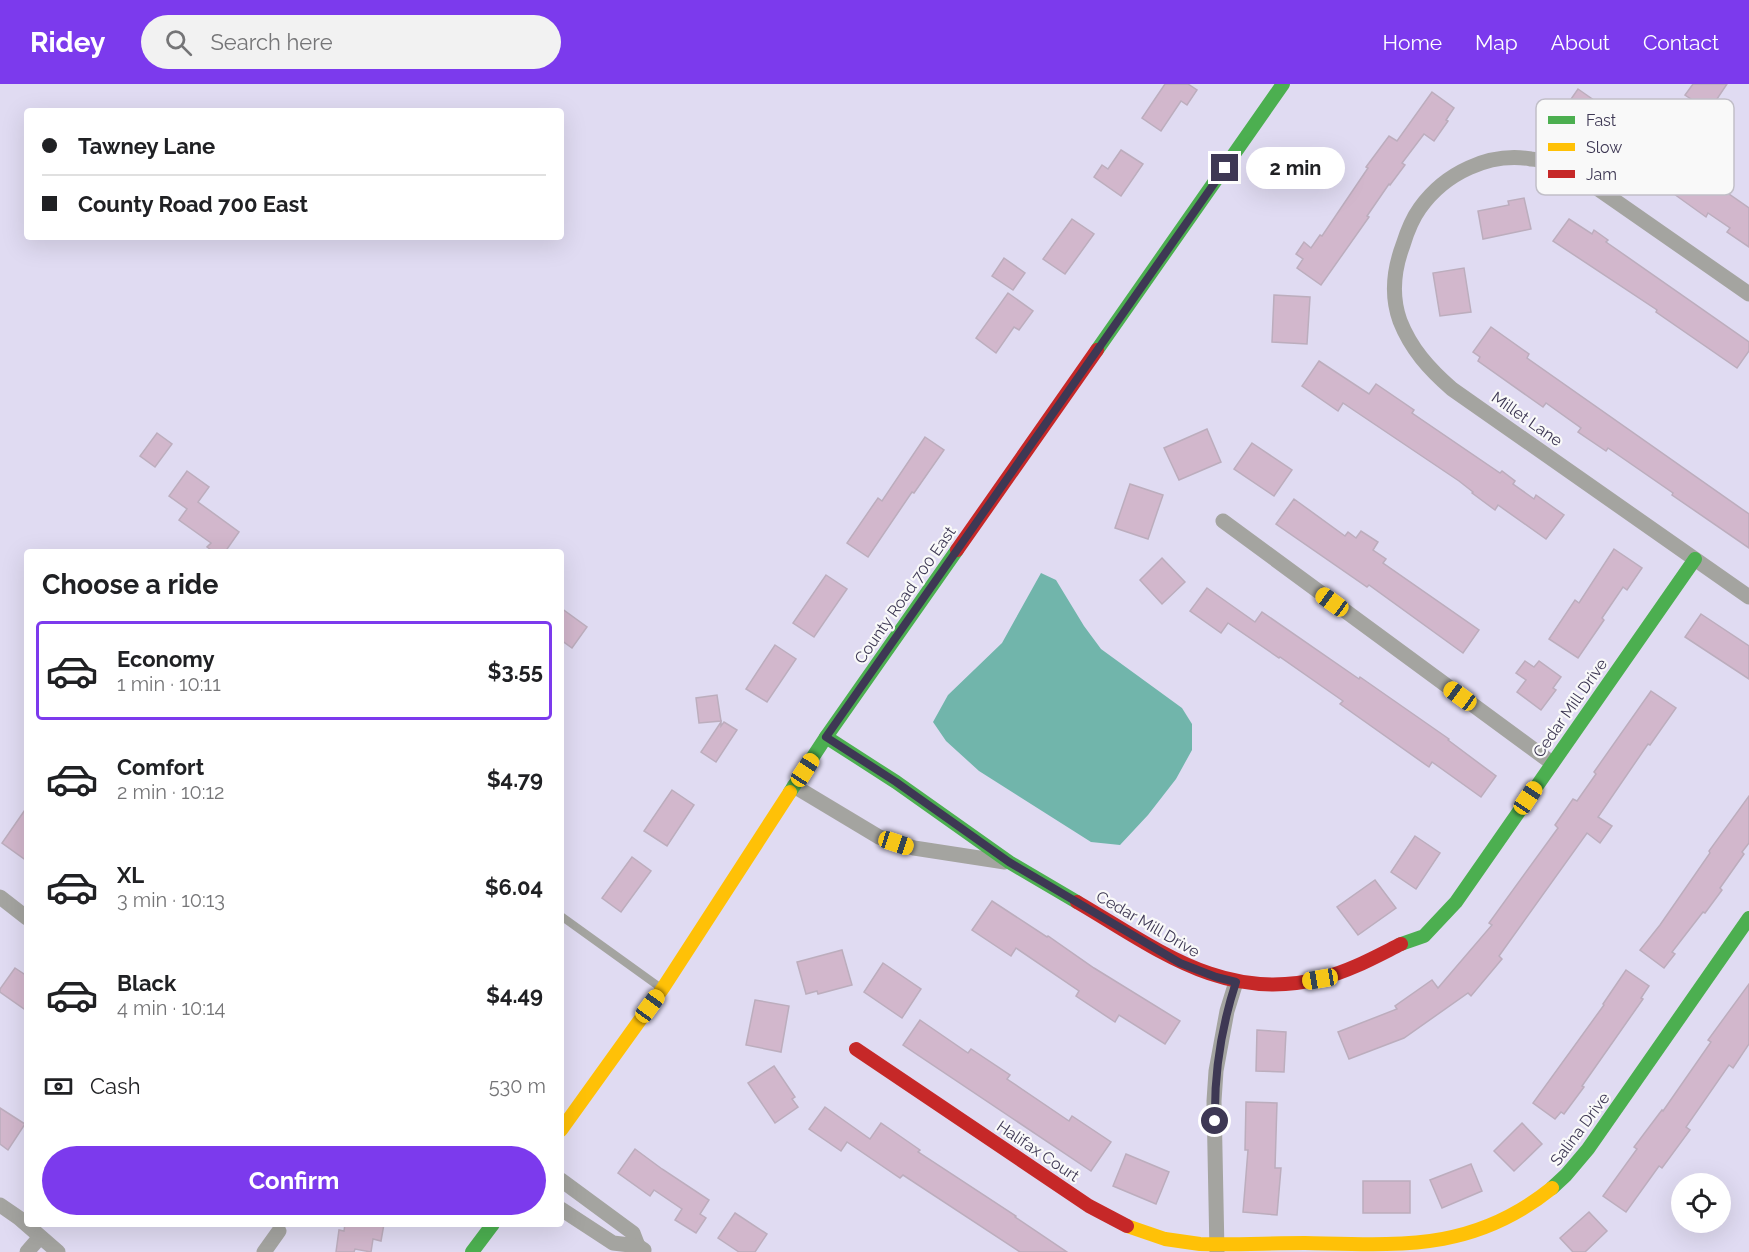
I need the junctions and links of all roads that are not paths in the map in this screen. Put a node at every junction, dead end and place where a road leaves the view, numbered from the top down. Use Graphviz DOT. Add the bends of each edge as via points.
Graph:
graph roads {
  1 [pos="1283,84"];
  2 [pos="1536,159"];
  3 [pos="1607,195"];
  4 [pos="1749,294"];
  5 [pos="1223,521"];
  6 [pos="1695,559"];
  7 [pos="1749,597"];
  8 [pos="826,737"];
  9 [pos="1552,763"];
  10 [pos="794,786"];
  11 [pos="1009,862"];
  12 [pos="0,897"];
  13 [pos="24,916"];
  14 [pos="564,918"];
  15 [pos="1749,918"];
  16 [pos="1236,982"];
  17 [pos="663,988"];
  18 [pos="856,1049"];
  19 [pos="564,1126"];
  20 [pos="564,1182"];
  21 [pos="0,1205"];
  22 [pos="564,1211"];
  23 [pos="24,1223"];
  24 [pos="29,1227"];
  25 [pos="491,1227"];
  26 [pos="279,1231"];
  27 [pos="40,1237"];
  28 [pos="642,1249"];
  29 [pos="1217,1249"];
  30 [pos="27,1252"];
  31 [pos="58,1252"];
  32 [pos="264,1252"];
  33 [pos="472,1252"];
  1 -- 8 [label="street, County Road 700 East"];
  2 -- 6 [label="street, Millet Lane" via="1488,161 1468,168 1450,178 1420,208 1397,262 1394,283 1400,319 1423,362 1452,389"];
  3 -- 4 [label="street, Millet Lane"];
  5 -- 9 [label="street"];
  6 -- 7 [label="street, Millet Lane"];
  6 -- 9 [label="street, Cedar Mill Drive"];
  8 -- 10 [label="street, County Road 700 East"];
  8 -- 11 [label="street, Cedar Mill Drive"];
  9 -- 16 [label="street, Cedar Mill Drive" via="1456,902 1424,936 1320,979 1276,985"];
  10 -- 11 [label="street" via="879,837 914,848"];
  10 -- 17 [label="street, County Road 700 East"];
  11 -- 16 [label="street, Cedar Mill Drive" via="1180,963"];
  12 -- 13 [label="street"];
  14 -- 17 [label="lane"];
  15 -- 29 [label="street, Salina Drive" via="1576,1165 1549,1192 1517,1215 1462,1237 1424,1243 1247,1243"];
  16 -- 29 [label="street" via="1216,1071"];
  17 -- 19 [label="street, County Road 700 East"];
  18 -- 29 [label="street, Halifax Court" via="1105,1216 1159,1238"];
  20 -- 28 [label="street" via="633,1233"];
  21 -- 23 [label="street"];
  22 -- 28 [label="street" via="613,1243"];
  24 -- 27 [label="street"];
  25 -- 33 [label="street"];
  26 -- 32 [label="street"];
  27 -- 30 [label="street"];
  27 -- 31 [label="street"];
}
